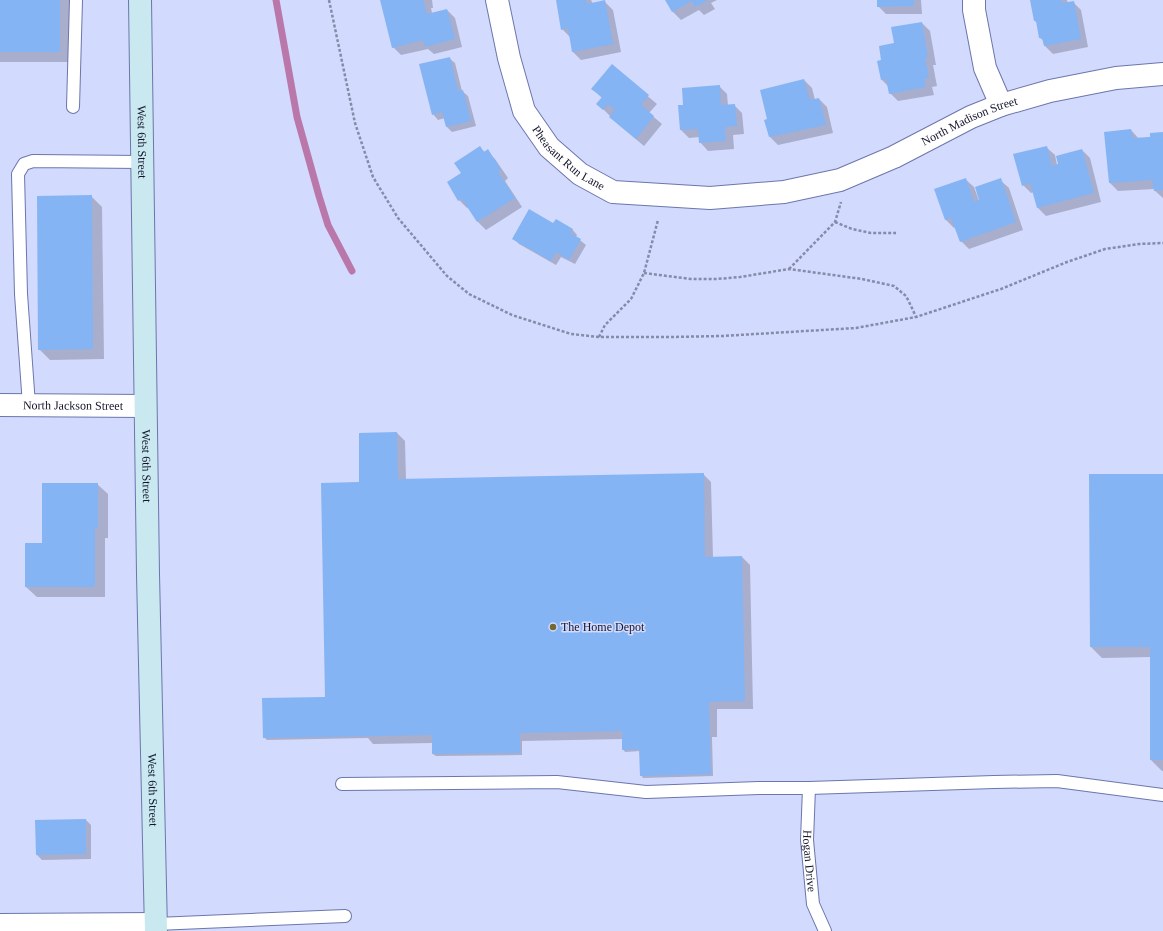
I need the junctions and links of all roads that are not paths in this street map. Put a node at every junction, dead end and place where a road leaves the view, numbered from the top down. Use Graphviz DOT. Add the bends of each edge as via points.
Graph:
graph roads {
  1 [pos="76,0"];
  2 [pos="140,0"];
  3 [pos="497,0"];
  4 [pos="974,0"];
  5 [pos="1163,74"];
  6 [pos="1001,105"];
  7 [pos="73,107"];
  8 [pos="142,162"];
  9 [pos="784,192"];
  10 [pos="0,405"];
  11 [pos="28,405"];
  12 [pos="146,406"];
  13 [pos="342,784"];
  14 [pos="809,788"];
  15 [pos="1163,795"];
  16 [pos="345,916"];
  17 [pos="0,925"];
  18 [pos="156,928"];
  19 [pos="825,931"];
  1 -- 7 [label="lane"];
  2 -- 8 [label="main road, West 6th Street"];
  3 -- 9 [label="street, Pheasant Run Lane" via="509,58 524,111 549,147 580,174 614,192 710,198"];
  4 -- 6 [label="street" via="985,68"];
  5 -- 6 [label="street, North Madison Street" via="1116,78 1050,91"];
  6 -- 9 [label="street, North Madison Street" via="840,180"];
  8 -- 11 [label="lane" via="33,161 24,164 18,174 21,294"];
  8 -- 12 [label="main road, West 6th Street"];
  10 -- 11 [label="street, North Jackson Street"];
  11 -- 12 [label="street, North Jackson Street"];
  12 -- 18 [label="main road, West 6th Street"];
  13 -- 14 [label="lane" via="557,782 646,792"];
  14 -- 15 [label="lane" via="1057,781"];
  14 -- 19 [label="lane, Hogan Drive" via="807,840 813,904"];
  16 -- 18 [label="lane"];
  17 -- 18 [label="street"];
}
